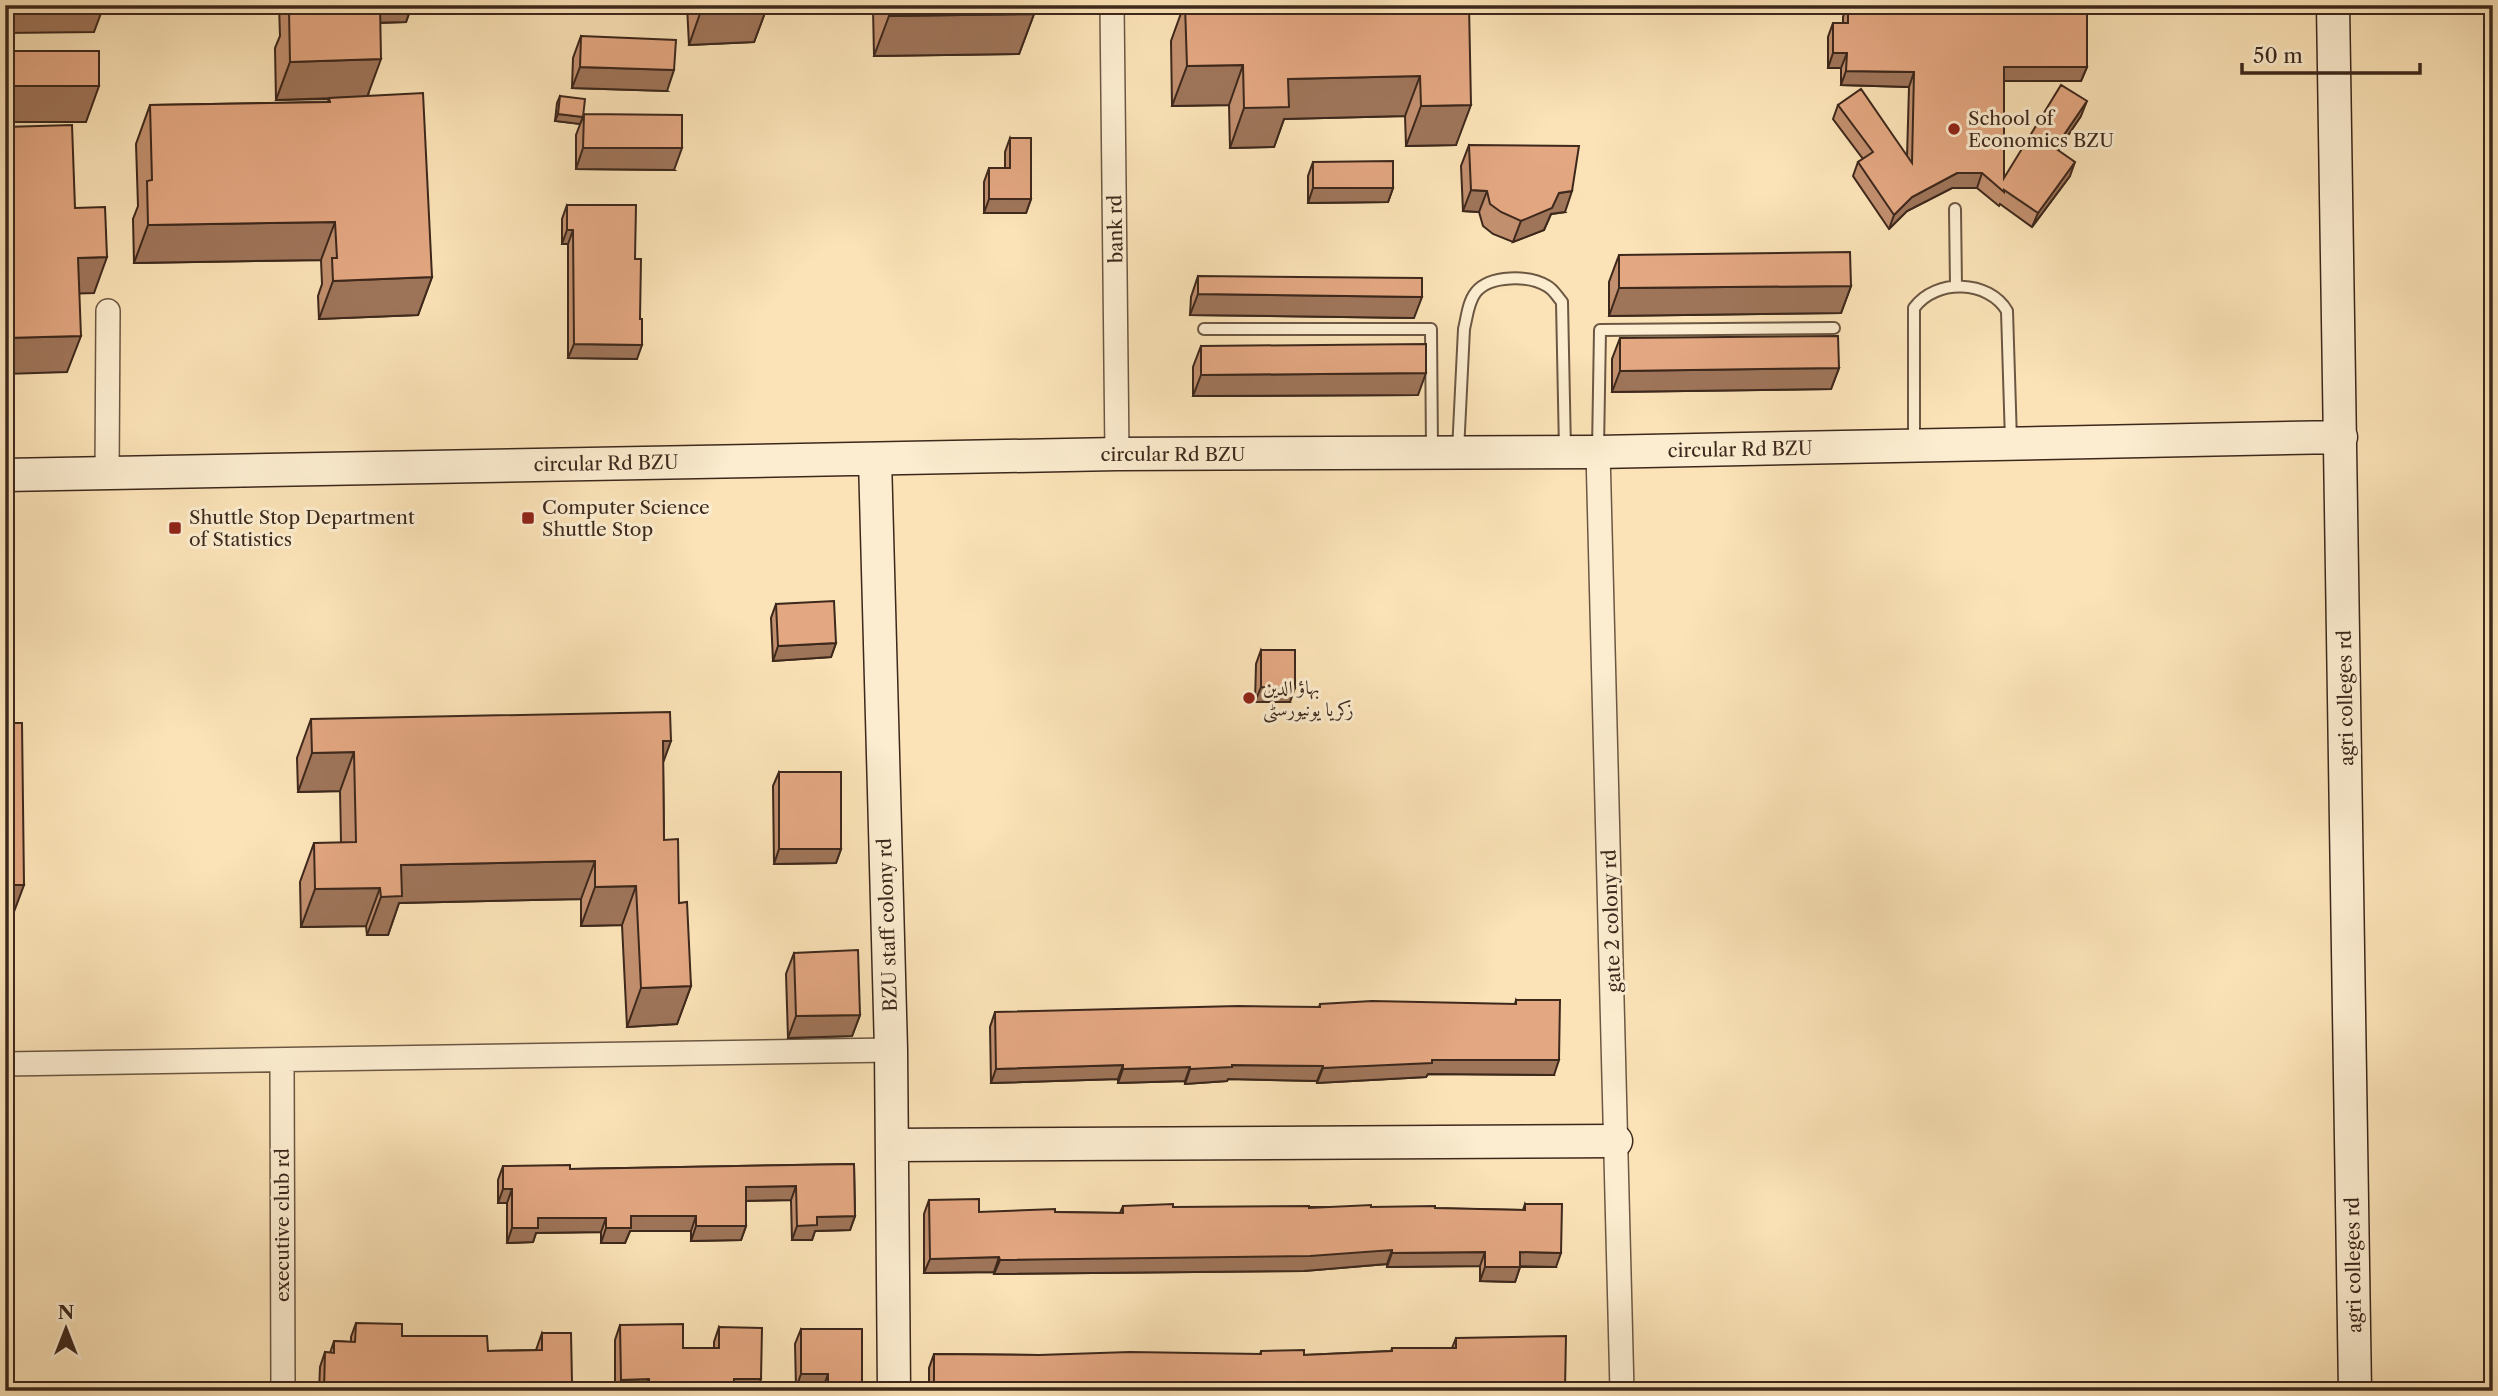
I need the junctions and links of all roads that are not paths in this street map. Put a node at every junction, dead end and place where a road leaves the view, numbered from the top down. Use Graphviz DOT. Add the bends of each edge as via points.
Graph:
graph roads {
  1 [pos="1112,5"];
  2 [pos="2333,5"];
  3 [pos="1955,209"];
  4 [pos="1956,286"];
  5 [pos="108,311"];
  6 [pos="1834,328"];
  7 [pos="1204,329"];
  8 [pos="2341,437"];
  9 [pos="2011,444"];
  10 [pos="1914,446"];
  11 [pos="1598,452"];
  12 [pos="1445,453"];
  13 [pos="1565,453"];
  14 [pos="1118,454"];
  15 [pos="875,459"];
  16 [pos="5,475"];
  17 [pos="107,475"];
  18 [pos="891,1050"];
  19 [pos="282,1060"];
  20 [pos="5,1064"];
  21 [pos="1616,1141"];
  22 [pos="892,1145"];
  23 [pos="283,1391"];
  24 [pos="894,1391"];
  25 [pos="1622,1391"];
  26 [pos="2355,1391"];
  1 -- 14 [label="street, bank rd"];
  2 -- 8 [label="street, agri colleges rd"];
  3 -- 4 [label="lane"];
  4 -- 9 [label="lane" via="2000,299 2007,312"];
  4 -- 10 [label="lane" via="1933,290 1914,307"];
  5 -- 17 [label="street"];
  6 -- 11 [label="lane" via="1600,330"];
  7 -- 12 [label="lane" via="1431,329"];
  8 -- 9 [label="street, circular Rd BZU"];
  8 -- 26 [label="street, agri colleges rd"];
  9 -- 10 [label="street, circular Rd BZU"];
  10 -- 11 [label="street, circular Rd BZU"];
  11 -- 13 [label="street, circular Rd BZU"];
  11 -- 21 [label="street, gate 2 colony rd"];
  12 -- 13 [label="street, circular Rd BZU"];
  12 -- 13 [label="lane" via="1468,309 1487,282 1505,279 1534,280 1550,287 1562,302"];
  12 -- 14 [label="street, circular Rd BZU"];
  14 -- 15 [label="street, circular Rd BZU"];
  15 -- 17 [label="street, circular Rd BZU"];
  15 -- 18 [label="street, BZU staff colony rd"];
  16 -- 17 [label="street, circular Rd BZU"];
  18 -- 19 [label="street"];
  18 -- 22 [label="street, BZU staff colony rd"];
  19 -- 20 [label="street"];
  19 -- 23 [label="street, executive club rd"];
  21 -- 22 [label="street"];
  21 -- 25 [label="street, gate 2 colony rd"];
  22 -- 24 [label="street, BZU staff colony rd"];
}
